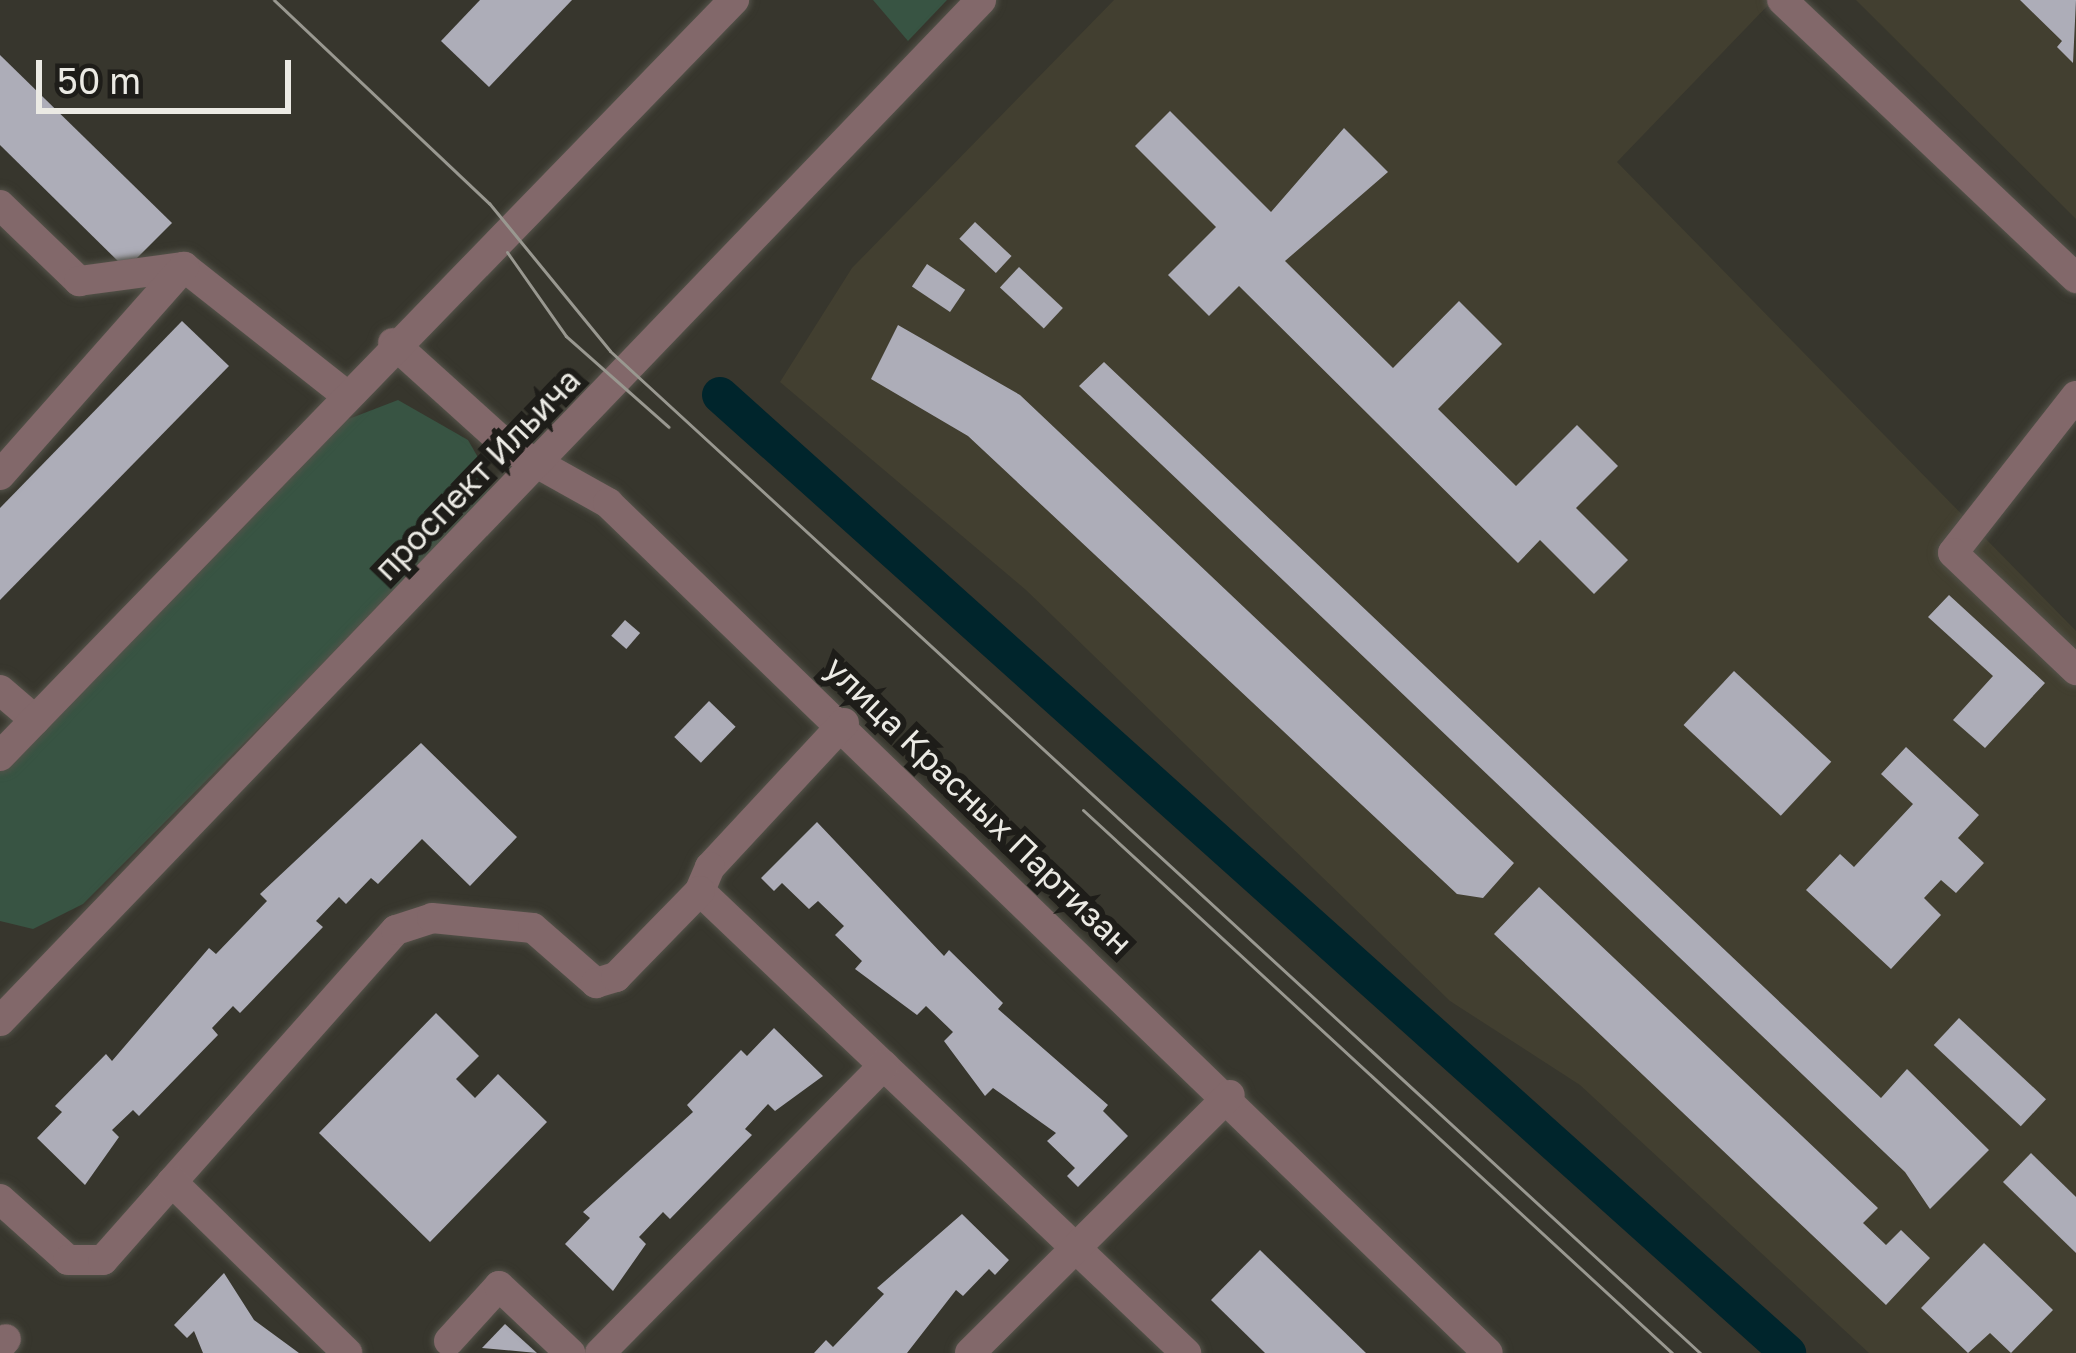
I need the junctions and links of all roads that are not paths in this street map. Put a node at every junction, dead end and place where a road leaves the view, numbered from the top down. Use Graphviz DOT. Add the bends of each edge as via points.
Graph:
graph roads {
  1 [pos="734,0"];
  2 [pos="981,0"];
  3 [pos="1782,0"];
  4 [pos="0,205"];
  5 [pos="184,267"];
  6 [pos="2076,278"];
  7 [pos="393,343"];
  8 [pos="345,394"];
  9 [pos="2076,395"];
  10 [pos="542,461"];
  11 [pos="0,475"];
  12 [pos="2076,670"];
  13 [pos="0,690"];
  14 [pos="35,720"];
  15 [pos="844,723"];
  16 [pos="0,756"];
  17 [pos="700,891"];
  18 [pos="12,986"];
  19 [pos="0,1021"];
  20 [pos="884,1065"];
  21 [pos="1230,1095"];
  22 [pos="172,1182"];
  23 [pos="0,1198"];
  24 [pos="1078,1251"];
  25 [pos="449,1349"];
  26 [pos="346,1353"];
  27 [pos="570,1353"];
  28 [pos="600,1353"];
  29 [pos="970,1353"];
  30 [pos="1186,1353"];
  31 [pos="1489,1353"];
  1 -- 7 [label="street"];
  2 -- 10 [label="street, проспект Ильича"];
  3 -- 6 [label="street"];
  4 -- 5 [label="street" via="79,281"];
  5 -- 8 [label="street"];
  5 -- 11 [label="street"];
  7 -- 8 [label="street"];
  7 -- 10 [label="street, улица Красных Партизан" via="508,447"];
  8 -- 14 [label="street"];
  9 -- 12 [label="street" via="1953,553"];
  10 -- 15 [label="street, улица Красных Партизан" via="608,503"];
  10 -- 18 [label="street, проспект Ильича"];
  13 -- 14 [label="street"];
  14 -- 16 [label="street"];
  15 -- 17 [label="street" via="710,867"];
  15 -- 21 [label="street, улица Красных Партизан"];
  17 -- 20 [label="street"];
  17 -- 22 [label="street" via="616,977 596,983 533,928 432,918 396,930"];
  18 -- 19 [label="street, проспект Ильича"];
  20 -- 24 [label="street"];
  20 -- 28 [label="street"];
  21 -- 24 [label="street"];
  21 -- 31 [label="street, улица Красных Партизан"];
  22 -- 23 [label="street" via="103,1260 68,1260"];
  22 -- 26 [label="street"];
  24 -- 29 [label="street"];
  24 -- 30 [label="street"];
  25 -- 27 [label="street" via="499,1286"];
}
